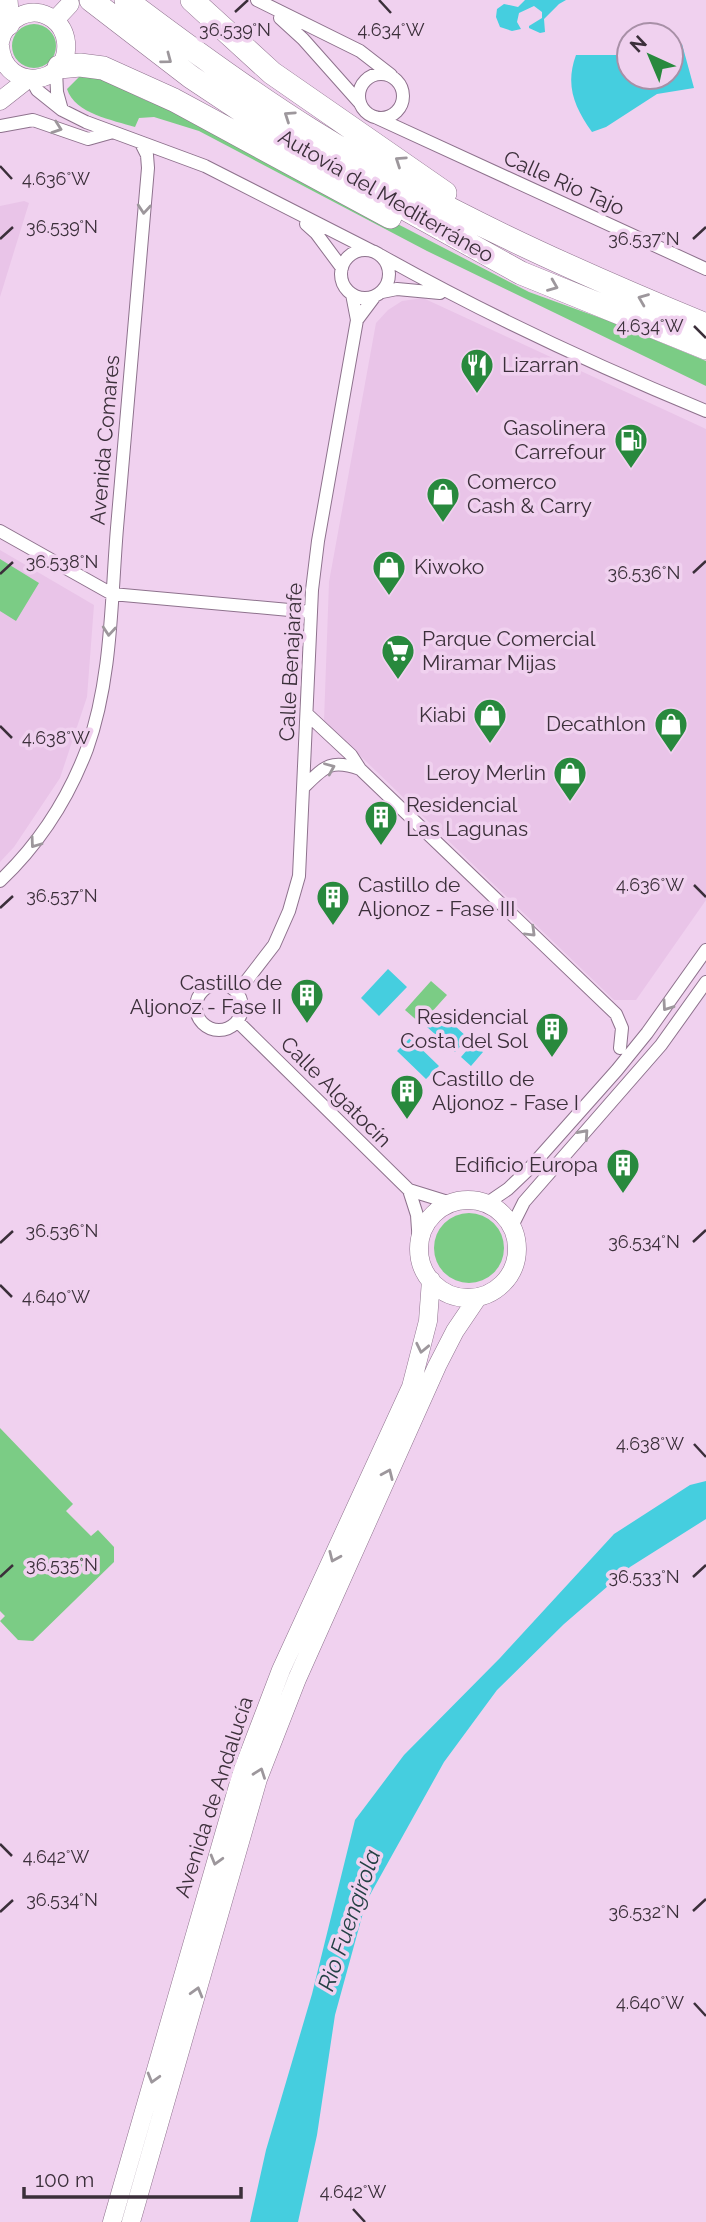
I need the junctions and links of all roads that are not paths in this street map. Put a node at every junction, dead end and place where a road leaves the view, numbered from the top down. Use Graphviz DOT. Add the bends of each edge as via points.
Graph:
graph roads {
  1 [pos="6,0"];
  2 [pos="192,0"];
  3 [pos="80,2"];
  4 [pos="261,2"];
  5 [pos="119,9"];
  6 [pos="55,20"];
  7 [pos="2,49"];
  8 [pos="57,69"];
  9 [pos="391,75"];
  10 [pos="30,79"];
  11 [pos="0,101"];
  12 [pos="359,102"];
  13 [pos="401,106"];
  14 [pos="62,110"];
  15 [pos="375,117"];
  16 [pos="0,126"];
  17 [pos="113,132"];
  18 [pos="405,133"];
  19 [pos="141,143"];
  20 [pos="290,211"];
  21 [pos="516,243"];
  22 [pos="376,253"];
  23 [pos="341,268"];
  24 [pos="706,269"];
  25 [pos="521,273"];
  26 [pos="448,293"];
  27 [pos="352,294"];
  28 [pos="378,294"];
  29 [pos="357,320"];
  30 [pos="706,325"];
  31 [pos="706,348"];
  32 [pos="706,411"];
  33 [pos="0,531"];
  34 [pos="112,594"];
  35 [pos="311,612"];
  36 [pos="307,714"];
  37 [pos="360,769"];
  38 [pos="304,786"];
  39 [pos="0,881"];
  40 [pos="706,950"];
  41 [pos="706,982"];
  42 [pos="237,993"];
  43 [pos="237,1021"];
  44 [pos="620,1048"];
  45 [pos="409,1190"];
  46 [pos="451,1203"];
  47 [pos="486,1203"];
  48 [pos="512,1226"];
  49 [pos="419,1244"];
  50 [pos="430,1280"];
  51 [pos="478,1297"];
  52 [pos="112,2222"];
  53 [pos="131,2222"];
  1 -- 7 [label="highway"];
  21 -- 2 [label="highway, one-way" via="272,74"];
  3 -- 5 [label="highway, Autovía del Mediterráneo"];
  3 -- 6 [label="street"];
  4 -- 9 [label="street" via="360,51"];
  4 -- 12 [label="street" via="303,39"];
  21 -- 5 [label="highway, Autovía del Mediterráneo, one-way" via="312,131"];
  5 -- 25 [label="highway, Autovía del Mediterráneo, one-way" via="191,77 310,156"];
  6 -- 7 [label="street" via="36,13 16,17"];
  6 -- 8 [label="street" via="66,37 64,58"];
  7 -- 10 [label="street" via="15,75"];
  8 -- 10 [label="street"];
  8 -- 14 [label="street"];
  8 -- 25 [label="highway" via="92,65 115,74 174,100 458,251"];
  9 -- 12 [label="street" via="377,73 365,80"];
  9 -- 13 [label="street" via="403,92"];
  10 -- 11 [label="street"];
  10 -- 14 [label="street"];
  12 -- 15 [label="street"];
  13 -- 15 [label="street" via="390,116"];
  13 -- 18 [label="street"];
  14 -- 17 [label="street"];
  15 -- 18 [label="street, Calle Rio Tajo"];
  16 -- 17 [label="street, one-way" via="33,120 88,139"];
  17 -- 19 [label="street"];
  18 -- 24 [label="street, Calle Rio Tajo"];
  19 -- 20 [label="street" via="205,166"];
  19 -- 34 [label="street, Avenida Comares, one-way" via="148,168"];
  20 -- 22 [label="street"];
  20 -- 23 [label="street" via="317,233"];
  30 -- 21 [label="highway, Autovía del Mediterráneo, one-way"];
  22 -- 23 [label="street" via="356,252"];
  22 -- 26 [label="street"];
  22 -- 28 [label="street" via="386,261 389,277"];
  23 -- 27 [label="street" via="342,283"];
  25 -- 31 [label="highway, Autovía del Mediterráneo, one-way"];
  26 -- 28 [label="street" via="397,289"];
  26 -- 32 [label="street"];
  27 -- 28 [label="street" via="366,298"];
  27 -- 29 [label="street, Calle Benajarafe"];
  28 -- 29 [label="street, Calle Benajarafe"];
  29 -- 35 [label="street, Calle Benajarafe" via="318,541"];
  33 -- 34 [label="street"];
  34 -- 35 [label="street"];
  34 -- 39 [label="street, Avenida Comares, one-way" via="99,707 87,748 56,813"];
  35 -- 36 [label="street, Calle Benajarafe"];
  36 -- 37 [label="street"];
  36 -- 38 [label="street, Calle Benajarafe"];
  38 -- 37 [label="street, one-way" via="325,766 342,763"];
  37 -- 44 [label="street, one-way" via="617,1014 622,1028"];
  38 -- 42 [label="street, Calle Benajarafe" via="299,876 289,911 274,945"];
  40 -- 47 [label="street, one-way" via="617,1070 529,1169"];
  48 -- 41 [label="street, one-way" via="530,1194 661,1045"];
  42 -- 43 [label="street" via="242,1006"];
  42 -- 43 [label="street" via="225,985 211,985 200,994 196,1008 202,1022 216,1029"];
  43 -- 45 [label="street, Calle Algatocín"];
  45 -- 46 [label="street"];
  45 -- 49 [label="street"];
  46 -- 47 [label="street"];
  46 -- 49 [label="street" via="431,1216"];
  47 -- 48 [label="street"];
  48 -- 51 [label="street" via="518,1248 515,1265 507,1280"];
  49 -- 50 [label="street"];
  50 -- 51 [label="street" via="447,1294"];
  50 -- 52 [label="street, Avenida de Andalucía, one-way" via="428,1321 411,1387 281,1670 242,1772"];
  53 -- 51 [label="street, Avenida de Andalucía, one-way" via="258,1779 297,1679 429,1384"];
}
